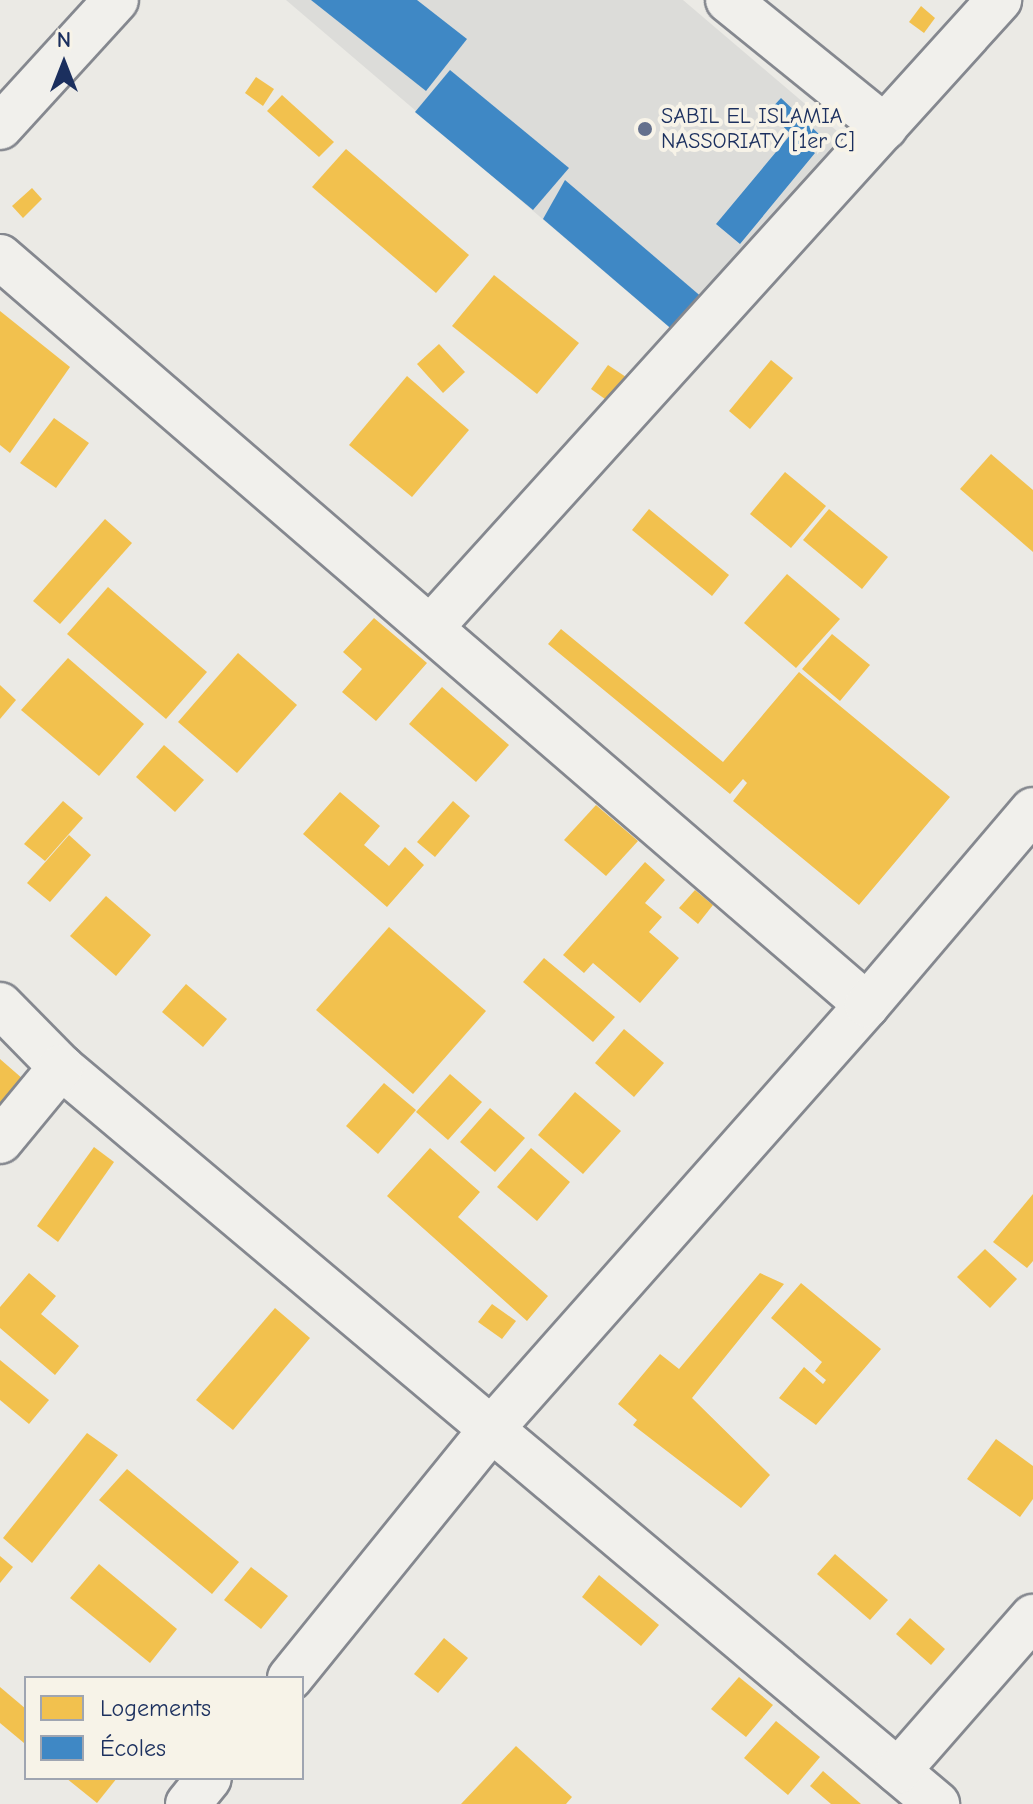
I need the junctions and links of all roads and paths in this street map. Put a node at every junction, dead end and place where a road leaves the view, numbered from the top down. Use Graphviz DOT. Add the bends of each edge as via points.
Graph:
graph roads {
  1 [pos="116,0"];
  2 [pos="728,0"];
  3 [pos="999,0"];
  4 [pos="0,127"];
  5 [pos="885,127"];
  6 [pos="0,257"];
  7 [pos="432,626"];
  8 [pos="1033,810"];
  9 [pos="0,1005"];
  10 [pos="867,1005"];
  11 [pos="61,1067"];
  12 [pos="0,1141"];
  13 [pos="493,1427"];
  14 [pos="1033,1617"];
  15 [pos="292,1676"];
  16 [pos="898,1771"];
  17 [pos="207,1780"];
  18 [pos="188,1804"];
  19 [pos="937,1804"];
  1 -- 4 [label="street"];
  2 -- 5 [label="street"];
  3 -- 5 [label="street"];
  5 -- 7 [label="street"];
  6 -- 7 [label="street"];
  7 -- 10 [label="street"];
  8 -- 10 [label="street"];
  9 -- 11 [label="street"];
  10 -- 13 [label="street"];
  11 -- 12 [label="street"];
  11 -- 13 [label="street"];
  13 -- 15 [label="street"];
  13 -- 16 [label="street"];
  14 -- 16 [label="street"];
  16 -- 19 [label="street"];
  17 -- 18 [label="street"];
}
